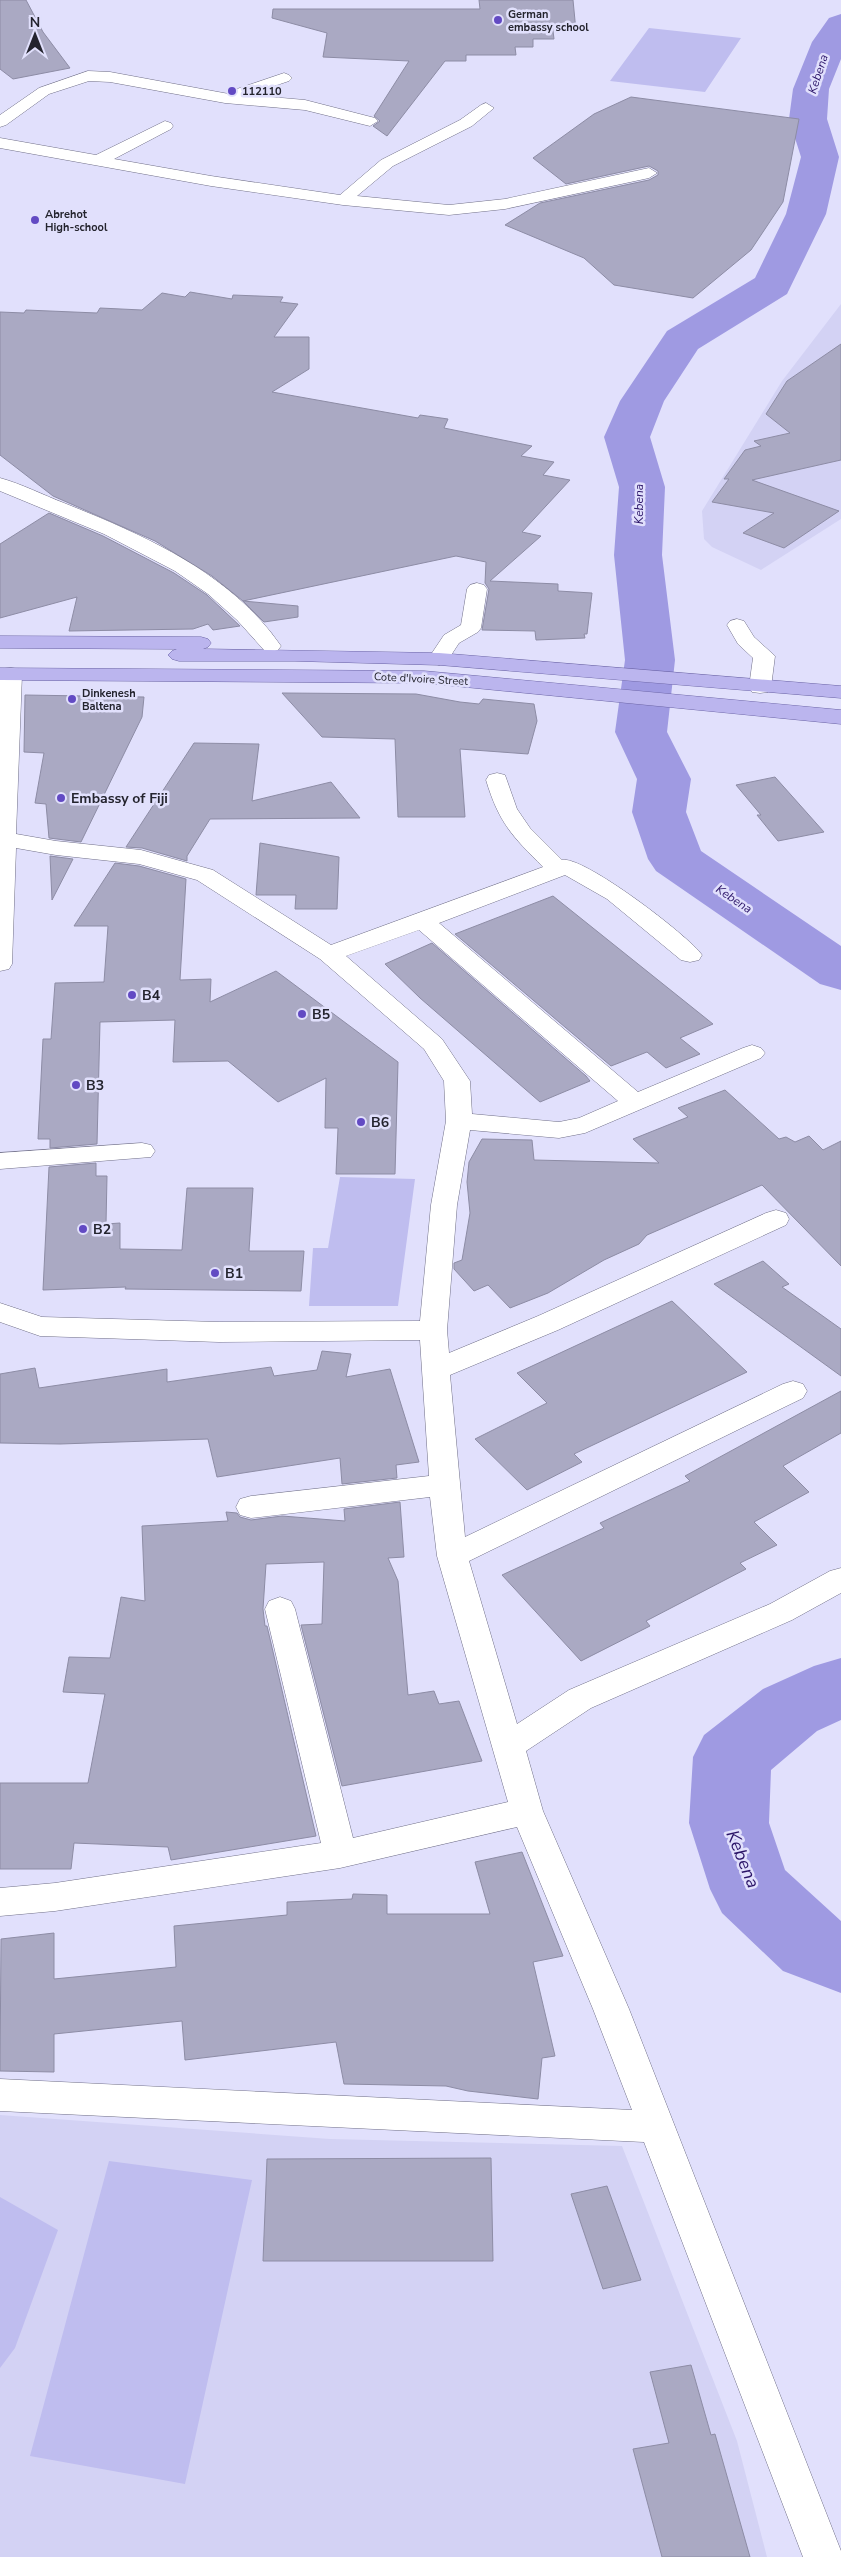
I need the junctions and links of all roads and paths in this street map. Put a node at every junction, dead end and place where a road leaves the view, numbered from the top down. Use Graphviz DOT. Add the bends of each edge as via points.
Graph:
graph roads {
  1 [pos="284,78"];
  2 [pos="225,98"];
  3 [pos="486,108"];
  4 [pos="370,121"];
  5 [pos="0,122"];
  6 [pos="165,126"];
  7 [pos="0,143"];
  8 [pos="99,160"];
  9 [pos="649,174"];
  10 [pos="343,200"];
  11 [pos="0,484"];
  12 [pos="477,589"];
  13 [pos="737,624"];
  14 [pos="0,642"];
  15 [pos="271,646"];
  16 [pos="295,655"];
  17 [pos="439,659"];
  18 [pos="4,668"];
  19 [pos="554,678"];
  20 [pos="753,686"];
  21 [pos="841,692"];
  22 [pos="841,717"];
  23 [pos="497,780"];
  24 [pos="6,839"];
  25 [pos="558,869"];
  26 [pos="422,921"];
  27 [pos="328,954"];
  28 [pos="690,955"];
  29 [pos="0,964"];
  30 [pos="752,1053"];
  31 [pos="634,1102"];
  32 [pos="459,1121"];
  33 [pos="142,1151"];
  34 [pos="0,1161"];
  35 [pos="776,1219"];
  36 [pos="0,1312"];
  37 [pos="434,1330"];
  38 [pos="437,1369"];
  39 [pos="793,1391"];
  40 [pos="444,1485"];
  41 [pos="251,1507"];
  42 [pos="452,1556"];
  43 [pos="841,1579"];
  44 [pos="280,1609"];
  45 [pos="507,1747"];
  46 [pos="527,1811"];
  47 [pos="340,1854"];
  48 [pos="0,1902"];
  49 [pos="0,2095"];
  50 [pos="657,2127"];
  51 [pos="824,2557"];
  1 -- 2 [label="street"];
  2 -- 4 [label="street" via="305,105"];
  2 -- 5 [label="street" via="110,77 88,76 44,91"];
  3 -- 10 [label="street" via="466,123 386,163"];
  6 -- 8 [label="street"];
  7 -- 8 [label="street"];
  8 -- 10 [label="street" via="211,181"];
  9 -- 10 [label="street" via="505,204 449,210"];
  11 -- 15 [label="street" via="137,540 211,585 254,622"];
  12 -- 17 [label="street" via="471,628 451,639"];
  13 -- 20 [label="street" via="745,640 764,656 764,667"];
  14 -- 15 [label="main road, Cote d'Ivoire Street" via="173,642"];
  15 -- 16 [label="main road, Cote d'Ivoire Street"];
  16 -- 17 [label="main road, Cote d'Ivoire Street"];
  16 -- 18 [label="main road, Cote d'Ivoire Street"];
  17 -- 19 [label="main road, Cote d'Ivoire Street"];
  18 -- 19 [label="main road, Cote d'Ivoire Street"];
  18 -- 24 [label="street"];
  19 -- 20 [label="main road, Cote d'Ivoire Street"];
  19 -- 22 [label="main road, Cote d'Ivoire Street" via="746,708"];
  20 -- 21 [label="main road, Cote d'Ivoire Street"];
  23 -- 25 [label="street" via="506,809 516,824"];
  24 -- 27 [label="street" via="141,857 205,876"];
  24 -- 29 [label="street"];
  25 -- 26 [label="street"];
  25 -- 28 [label="street" via="567,866 615,894"];
  26 -- 27 [label="street"];
  26 -- 31 [label="street"];
  27 -- 32 [label="street" via="433,1044 457,1081"];
  30 -- 31 [label="street"];
  31 -- 32 [label="street" via="585,1125 560,1130"];
  32 -- 37 [label="street" via="444,1205"];
  33 -- 34 [label="street"];
  35 -- 38 [label="street" via="548,1323"];
  36 -- 37 [label="street" via="40,1326 219,1332"];
  37 -- 38 [label="street"];
  38 -- 40 [label="street"];
  39 -- 42 [label="street"];
  40 -- 41 [label="street"];
  40 -- 42 [label="street"];
  42 -- 45 [label="street"];
  43 -- 45 [label="street" via="781,1612 580,1699"];
  44 -- 47 [label="street"];
  45 -- 46 [label="street"];
  46 -- 47 [label="street"];
  46 -- 50 [label="street"];
  47 -- 48 [label="street" via="64,1896"];
  49 -- 50 [label="street"];
  50 -- 51 [label="street"];
}
